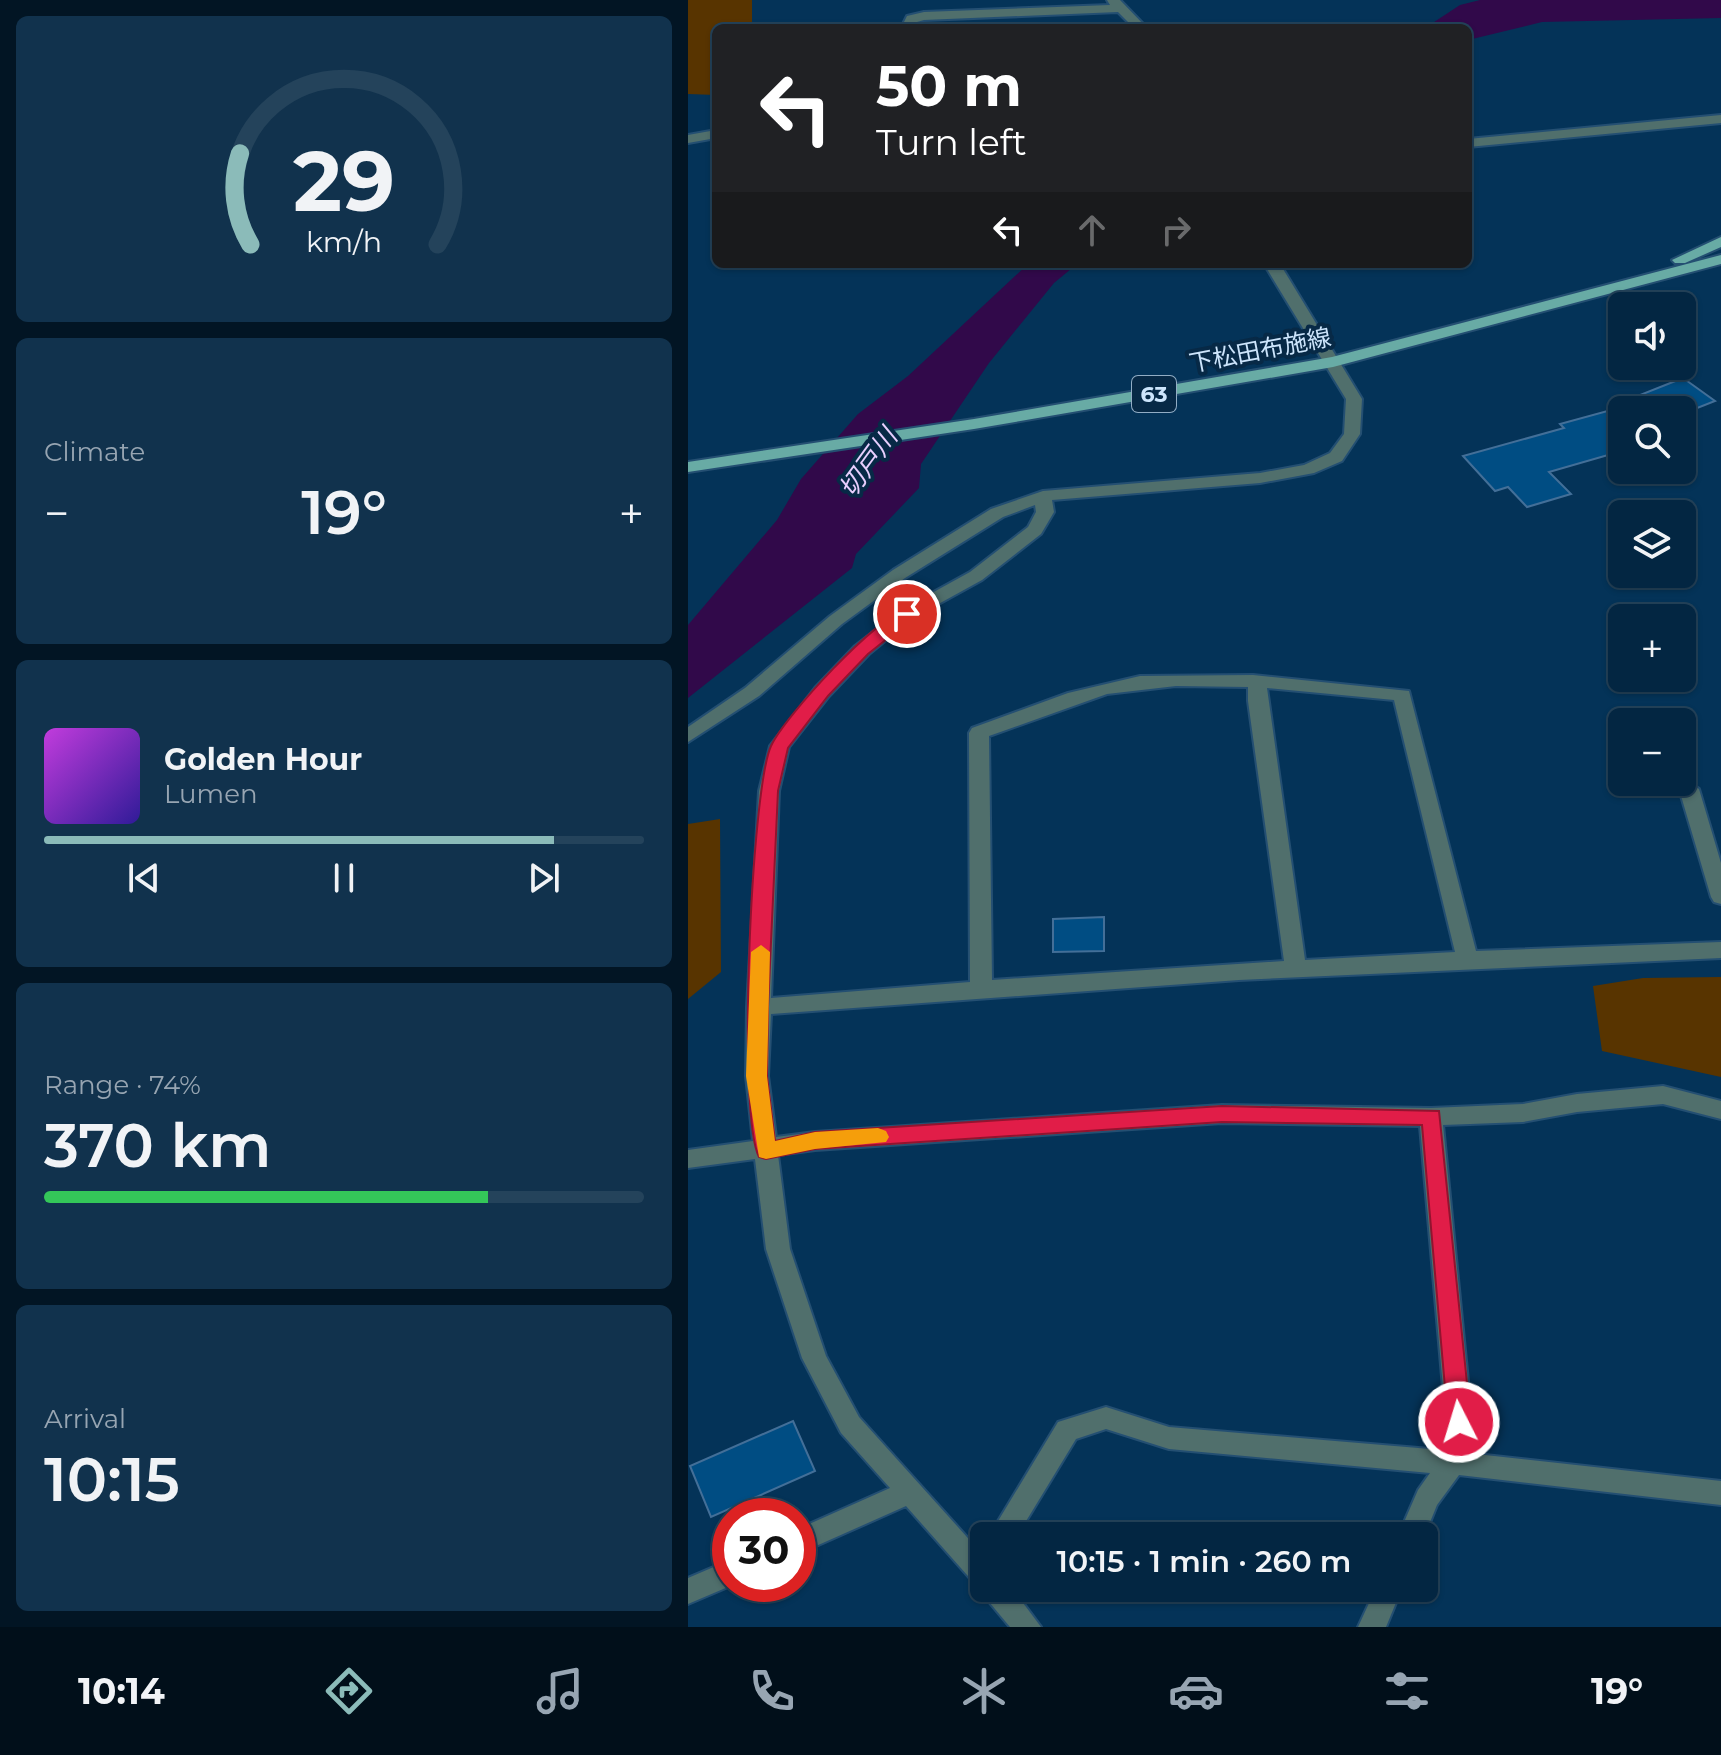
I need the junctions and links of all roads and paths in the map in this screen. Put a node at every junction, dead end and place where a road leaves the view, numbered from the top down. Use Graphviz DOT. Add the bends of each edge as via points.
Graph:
graph roads {
  1 [pos="1118,4"];
  2 [pos="909,24"];
  3 [pos="1137,24"];
  4 [pos="1721,119"];
  5 [pos="712,135"];
  6 [pos="688,139"];
  7 [pos="1472,143"];
  8 [pos="1721,241"];
  9 [pos="1721,259"];
  10 [pos="1274,268"];
  11 [pos="1645,278"];
  12 [pos="1333,362"];
  13 [pos="688,467"];
  14 [pos="1043,496"];
  15 [pos="1258,682"];
  16 [pos="688,736"];
  17 [pos="1691,796"];
  18 [pos="1721,897"];
  19 [pos="1721,950"];
  20 [pos="1467,958"];
  21 [pos="1295,967"];
  22 [pos="981,988"];
  23 [pos="758,1007"];
  24 [pos="1721,1110"];
  25 [pos="1431,1117"];
  26 [pos="766,1151"];
  27 [pos="688,1159"];
  28 [pos="1453,1463"];
  29 [pos="909,1492"];
  30 [pos="1721,1493"];
  31 [pos="1011,1522"];
  32 [pos="1417,1522"];
  33 [pos="816,1534"];
  34 [pos="970,1553"];
  35 [pos="712,1581"];
  36 [pos="688,1591"];
  37 [pos="1006,1602"];
  38 [pos="1383,1602"];
  39 [pos="1027,1627"];
  40 [pos="1372,1627"];
  1 -- 2 [label="street" via="924,16"];
  1 -- 3 [label="street"];
  4 -- 7 [label="street"];
  5 -- 6 [label="street"];
  8 -- 11 [label="main road, 下松田布施線 / 63"];
  9 -- 11 [label="main road, 下松田布施線 / 63"];
  10 -- 12 [label="street"];
  11 -- 12 [label="main road, 下松田布施線 / 63"];
  12 -- 13 [label="main road, 下松田布施線 / 63"];
  12 -- 14 [label="street" via="1354,399 1352,434 1336,457 1308,469 1260,478"];
  14 -- 16 [label="street" via="997,513 899,574 752,692"];
  14 -- 23 [label="street" via="1045,512 1035,530 976,576 907,614 862,650 780,746 769,791"];
  15 -- 20 [label="street" via="1402,695"];
  15 -- 21 [label="street"];
  15 -- 22 [label="street" via="1159,681 1108,688 979,733"];
  17 -- 18 [label="street"];
  19 -- 20 [label="street"];
  20 -- 21 [label="street"];
  21 -- 22 [label="street"];
  22 -- 23 [label="street"];
  23 -- 26 [label="street" via="757,1076"];
  24 -- 25 [label="street" via="1663,1095 1523,1113"];
  25 -- 26 [label="street" via="1222,1114 815,1141"];
  25 -- 28 [label="street" via="1459,1422"];
  26 -- 27 [label="street"];
  26 -- 29 [label="street" via="778,1249 814,1358 850,1425"];
  28 -- 30 [label="street"];
  28 -- 31 [label="street" via="1169,1438 1106,1418 1067,1430"];
  28 -- 32 [label="street"];
  29 -- 33 [label="street"];
  29 -- 34 [label="street"];
  35 -- 36 [label="street"];
  37 -- 39 [label="street"];
  38 -- 40 [label="street"];
}
